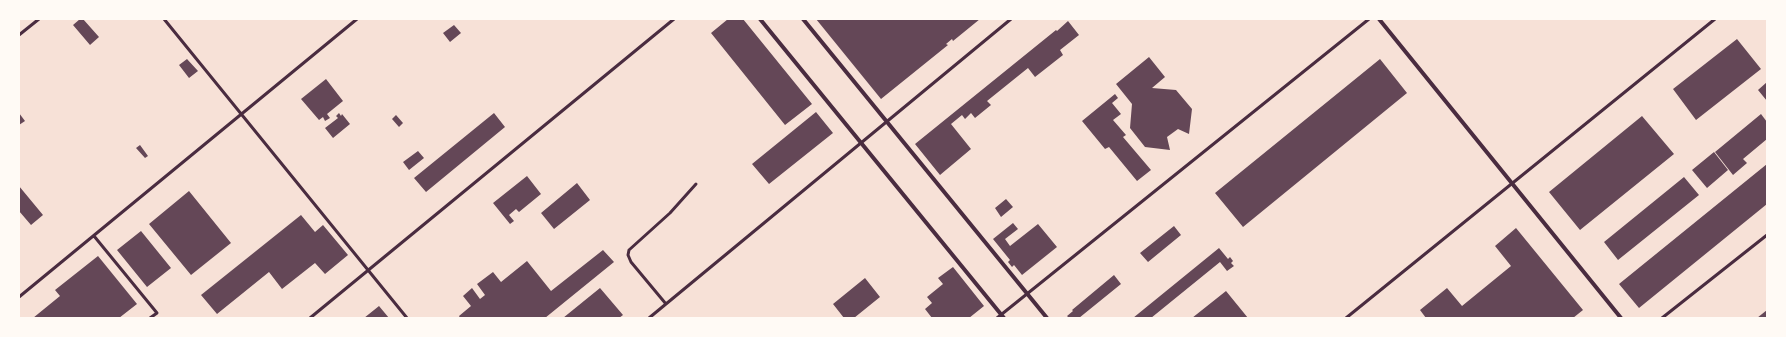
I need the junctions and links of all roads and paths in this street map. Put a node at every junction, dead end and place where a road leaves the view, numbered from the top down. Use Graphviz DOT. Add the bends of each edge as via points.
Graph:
graph roads {
  1 [pos="39,19"];
  2 [pos="164,19"];
  3 [pos="357,19"];
  4 [pos="674,19"];
  5 [pos="760,19"];
  6 [pos="803,19"];
  7 [pos="1011,19"];
  8 [pos="1369,19"];
  9 [pos="1379,19"];
  10 [pos="1715,19"];
  11 [pos="19,35"];
  12 [pos="242,114"];
  13 [pos="886,122"];
  14 [pos="861,142"];
  15 [pos="1512,183"];
  16 [pos="696,184"];
  17 [pos="1767,235"];
  18 [pos="94,236"];
  19 [pos="368,271"];
  20 [pos="1027,294"];
  21 [pos="19,297"];
  22 [pos="666,304"];
  23 [pos="1002,316"];
  24 [pos="150,318"];
  25 [pos="310,318"];
  26 [pos="407,318"];
  27 [pos="649,318"];
  28 [pos="997,318"];
  29 [pos="1046,318"];
  30 [pos="1346,318"];
  31 [pos="1621,318"];
  32 [pos="1662,318"];
  1 -- 11 [label="lane"];
  2 -- 12 [label="lane"];
  3 -- 12 [label="lane"];
  4 -- 19 [label="lane"];
  5 -- 14 [label="street"];
  6 -- 13 [label="street"];
  7 -- 13 [label="lane"];
  8 -- 20 [label="lane"];
  9 -- 15 [label="street"];
  10 -- 15 [label="lane"];
  12 -- 18 [label="lane"];
  12 -- 19 [label="lane"];
  13 -- 14 [label="lane"];
  13 -- 20 [label="street"];
  14 -- 22 [label="lane"];
  14 -- 23 [label="street"];
  15 -- 30 [label="lane"];
  15 -- 31 [label="street"];
  16 -- 22 [label="lane" via="670,213 629,250 631,262"];
  17 -- 32 [label="lane"];
  18 -- 21 [label="lane"];
  18 -- 24 [label="lane" via="157,313"];
  19 -- 25 [label="lane"];
  19 -- 26 [label="lane"];
  20 -- 23 [label="lane"];
  20 -- 29 [label="street"];
  22 -- 27 [label="lane"];
  23 -- 28 [label="lane"];
}
